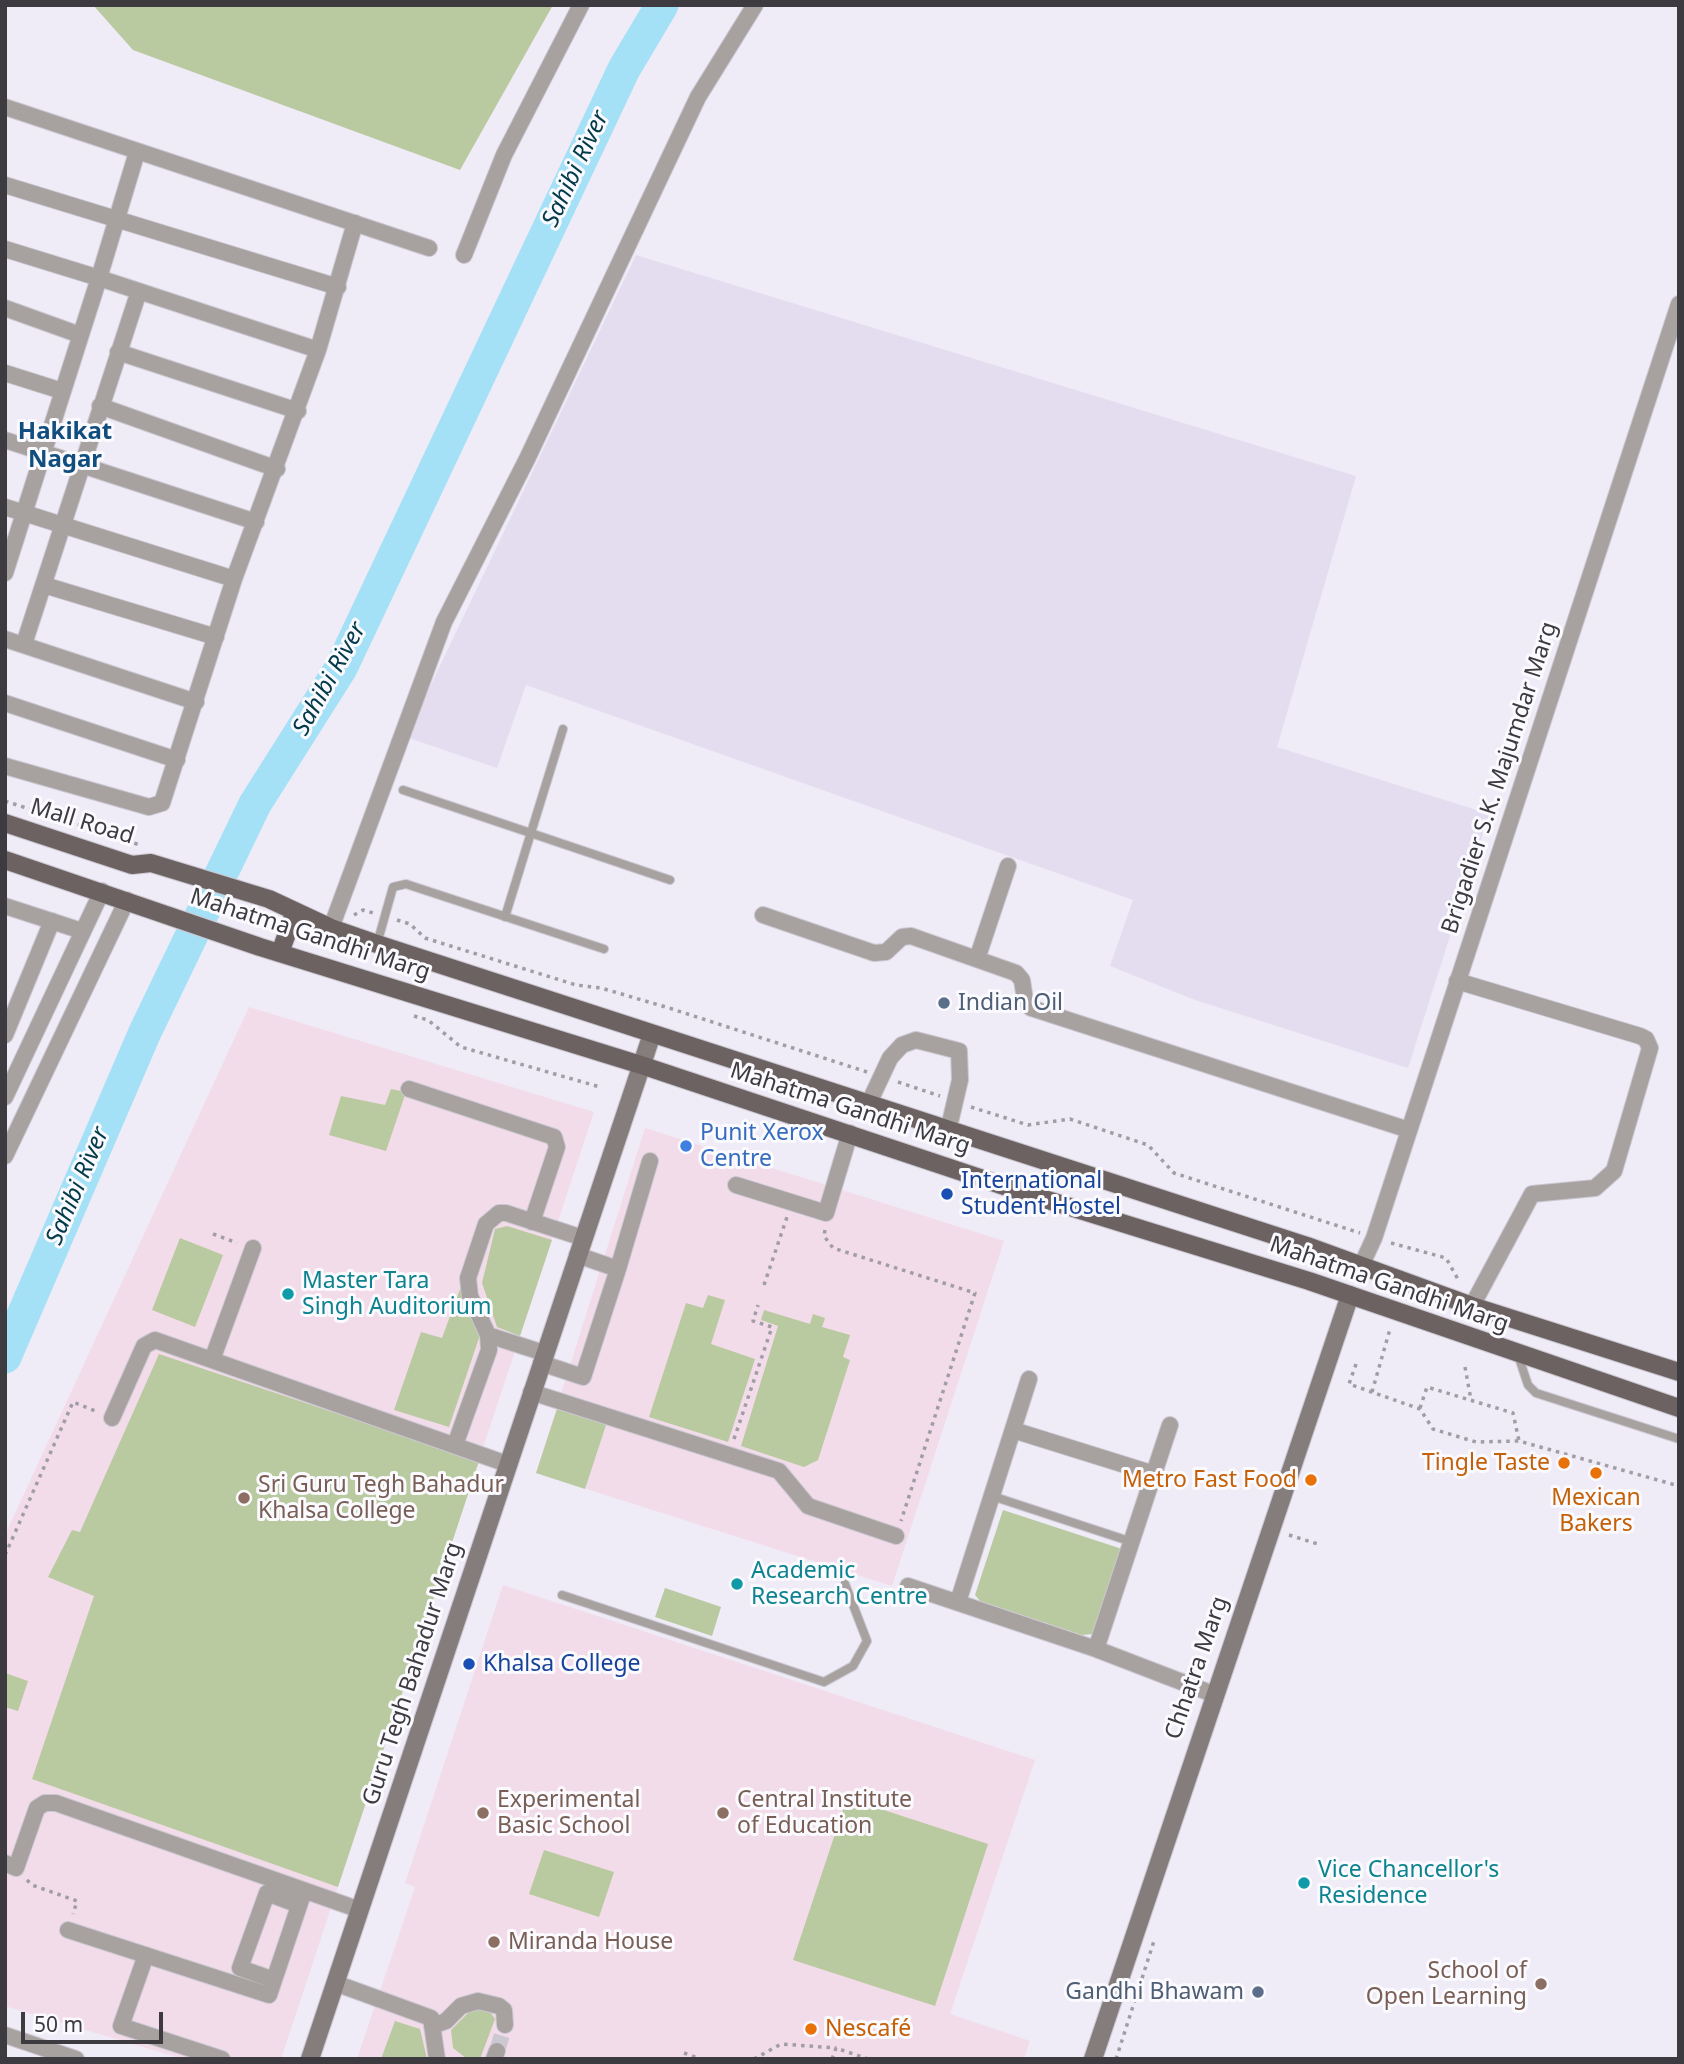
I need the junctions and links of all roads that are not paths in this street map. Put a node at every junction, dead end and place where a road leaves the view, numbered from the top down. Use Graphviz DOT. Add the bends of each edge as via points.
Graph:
graph roads {
  1 [pos="581,5"];
  2 [pos="755,5"];
  3 [pos="5,107"];
  4 [pos="137,152"];
  5 [pos="5,185"];
  6 [pos="117,220"];
  7 [pos="355,223"];
  8 [pos="429,248"];
  9 [pos="5,249"];
  10 [pos="464,255"];
  11 [pos="99,278"];
  12 [pos="338,287"];
  13 [pos="139,291"];
  14 [pos="1679,304"];
  15 [pos="5,308"];
  16 [pos="80,335"];
  17 [pos="318,350"];
  18 [pos="118,352"];
  19 [pos="5,373"];
  20 [pos="62,391"];
  21 [pos="100,406"];
  22 [pos="298,411"];
  23 [pos="5,440"];
  24 [pos="43,452"];
  25 [pos="83,464"];
  26 [pos="277,468"];
  27 [pos="5,507"];
  28 [pos="24,513"];
  29 [pos="256,522"];
  30 [pos="63,525"];
  31 [pos="5,573"];
  32 [pos="234,579"];
  33 [pos="44,585"];
  34 [pos="216,637"];
  35 [pos="5,639"];
  36 [pos="24,644"];
  37 [pos="196,702"];
  38 [pos="5,703"];
  39 [pos="563,729"];
  40 [pos="177,760"];
  41 [pos="5,766"];
  42 [pos="403,790"];
  43 [pos="5,823"];
  44 [pos="530,835"];
  45 [pos="5,860"];
  46 [pos="151,863"];
  47 [pos="1008,866"];
  48 [pos="670,880"];
  49 [pos="102,891"];
  50 [pos="135,903"];
  51 [pos="5,906"];
  52 [pos="295,911"];
  53 [pos="763,915"];
  54 [pos="505,917"];
  55 [pos="52,921"];
  56 [pos="331,928"];
  57 [pos="82,931"];
  58 [pos="377,944"];
  59 [pos="604,949"];
  60 [pos="280,953"];
  61 [pos="977,959"];
  62 [pos="1458,981"];
  63 [pos="13,1000"];
  64 [pos="652,1034"];
  65 [pos="5,1035"];
  66 [pos="641,1065"];
  67 [pos="409,1089"];
  68 [pos="5,1097"];
  69 [pos="868,1105"];
  70 [pos="1409,1129"];
  71 [pos="948,1131"];
  72 [pos="850,1133"];
  73 [pos="5,1156"];
  74 [pos="650,1161"];
  75 [pos="736,1185"];
  76 [pos="531,1222"];
  77 [pos="580,1247"];
  78 [pos="253,1248"];
  79 [pos="1362,1265"];
  80 [pos="618,1269"];
  81 [pos="1350,1295"];
  82 [pos="1472,1306"];
  83 [pos="488,1335"];
  84 [pos="1518,1354"];
  85 [pos="543,1358"];
  86 [pos="212,1360"];
  87 [pos="1679,1372"];
  88 [pos="1029,1379"];
  89 [pos="531,1392"];
  90 [pos="1679,1408"];
  91 [pos="112,1418"];
  92 [pos="1170,1425"];
  93 [pos="1013,1430"];
  94 [pos="1679,1439"];
  95 [pos="456,1445"];
  96 [pos="507,1464"];
  97 [pos="1154,1474"];
  98 [pos="992,1496"];
  99 [pos="896,1536"];
  100 [pos="1132,1542"];
  101 [pos="845,1584"];
  102 [pos="908,1586"];
  103 [pos="562,1595"];
  104 [pos="958,1602"];
  105 [pos="1096,1649"];
  106 [pos="1213,1694"];
  107 [pos="10,1865"];
  108 [pos="302,1898"];
  109 [pos="360,1910"];
  110 [pos="68,1930"];
  111 [pos="146,1955"];
  112 [pos="274,1980"];
  113 [pos="335,1983"];
  114 [pos="505,2025"];
  115 [pos="432,2026"];
  116 [pos="5,2035"];
  117 [pos="57,2056"];
  118 [pos="76,2059"];
  119 [pos="222,2059"];
  120 [pos="310,2059"];
  121 [pos="436,2059"];
  122 [pos="1093,2059"];
  1 -- 10 [label="street" via="504,155"];
  2 -- 56 [label="street" via="698,97 527,459 444,622"];
  3 -- 4 [label="street"];
  4 -- 6 [label="street"];
  4 -- 7 [label="street"];
  5 -- 6 [label="street"];
  6 -- 11 [label="street"];
  6 -- 12 [label="street"];
  7 -- 8 [label="street"];
  7 -- 12 [label="street"];
  9 -- 11 [label="street"];
  11 -- 13 [label="street"];
  11 -- 16 [label="street"];
  12 -- 17 [label="street"];
  13 -- 17 [label="street"];
  13 -- 18 [label="street"];
  14 -- 62 [label="street, Brigadier S.K. Majumdar Marg"];
  15 -- 16 [label="street"];
  16 -- 20 [label="street"];
  17 -- 22 [label="street"];
  18 -- 21 [label="street"];
  18 -- 22 [label="street"];
  19 -- 20 [label="street"];
  20 -- 24 [label="street"];
  21 -- 25 [label="street"];
  21 -- 26 [label="street"];
  22 -- 26 [label="street"];
  23 -- 24 [label="street"];
  24 -- 25 [label="street"];
  24 -- 28 [label="street"];
  25 -- 29 [label="street"];
  25 -- 30 [label="street"];
  26 -- 29 [label="street"];
  27 -- 28 [label="street"];
  28 -- 30 [label="street"];
  28 -- 31 [label="street"];
  29 -- 32 [label="street"];
  30 -- 32 [label="street"];
  30 -- 33 [label="street"];
  32 -- 34 [label="street"];
  33 -- 34 [label="street"];
  33 -- 36 [label="street"];
  34 -- 37 [label="street"];
  35 -- 36 [label="street"];
  36 -- 37 [label="street"];
  37 -- 40 [label="street"];
  38 -- 40 [label="street"];
  39 -- 44 [label="lane"];
  40 -- 41 [label="street" via="166,795 155,807"];
  42 -- 44 [label="lane"];
  43 -- 46 [label="main road, Mall Road" via="132,865"];
  44 -- 48 [label="lane"];
  44 -- 54 [label="lane"];
  45 -- 49 [label="main road, Mahatma Gandhi Marg"];
  46 -- 52 [label="main road, Mahatma Gandhi Marg"];
  47 -- 61 [label="street"];
  49 -- 50 [label="main road, Mahatma Gandhi Marg"];
  49 -- 57 [label="street"];
  50 -- 60 [label="main road, Mahatma Gandhi Marg"];
  50 -- 73 [label="street"];
  51 -- 55 [label="street"];
  52 -- 56 [label="main road, Mahatma Gandhi Marg"];
  52 -- 60 [label="main road"];
  53 -- 61 [label="street" via="874,953 886,952 907,935"];
  54 -- 58 [label="lane" via="406,884 393,887"];
  54 -- 59 [label="lane"];
  55 -- 57 [label="street"];
  55 -- 63 [label="street"];
  56 -- 58 [label="main road, Mahatma Gandhi Marg"];
  57 -- 68 [label="street"];
  58 -- 64 [label="main road, Mahatma Gandhi Marg"];
  60 -- 66 [label="main road, Mahatma Gandhi Marg"];
  61 -- 70 [label="street" via="1020,976 1031,1008"];
  62 -- 70 [label="street, Brigadier S.K. Majumdar Marg"];
  62 -- 82 [label="street" via="1640,1037 1650,1048 1614,1171 1595,1188 1532,1194"];
  63 -- 65 [label="street"];
  64 -- 66 [label="street, Guru Tegh Bahadur Marg"];
  64 -- 69 [label="main road, Mahatma Gandhi Marg"];
  66 -- 72 [label="main road, Mahatma Gandhi Marg"];
  66 -- 77 [label="street, Guru Tegh Bahadur Marg"];
  67 -- 76 [label="street" via="554,1137 557,1147"];
  69 -- 71 [label="main road, Mahatma Gandhi Marg"];
  69 -- 71 [label="street" via="890,1058 902,1045 916,1040 959,1051 960,1080"];
  70 -- 79 [label="street, Brigadier S.K. Majumdar Marg"];
  71 -- 79 [label="main road, Mahatma Gandhi Marg"];
  72 -- 75 [label="street" via="826,1213"];
  72 -- 81 [label="main road, Mahatma Gandhi Marg"];
  74 -- 80 [label="street"];
  76 -- 77 [label="street"];
  76 -- 83 [label="street" via="499,1213 486,1223 468,1278 470,1296"];
  77 -- 80 [label="street"];
  77 -- 85 [label="street, Guru Tegh Bahadur Marg"];
  78 -- 86 [label="street"];
  79 -- 82 [label="main road, Mahatma Gandhi Marg"];
  80 -- 85 [label="street" via="583,1377"];
  81 -- 84 [label="main road, Mahatma Gandhi Marg"];
  81 -- 106 [label="street, Chhatra Marg"];
  82 -- 87 [label="main road, Mahatma Gandhi Marg"];
  83 -- 85 [label="street"];
  83 -- 95 [label="street" via="489,1350"];
  84 -- 90 [label="main road, Mahatma Gandhi Marg"];
  84 -- 94 [label="lane" via="1528,1385 1536,1393"];
  85 -- 89 [label="street, Guru Tegh Bahadur Marg"];
  86 -- 91 [label="street" via="161,1341 148,1341"];
  86 -- 95 [label="street"];
  88 -- 93 [label="street"];
  89 -- 96 [label="street, Guru Tegh Bahadur Marg"];
  89 -- 99 [label="street" via="779,1471 808,1506"];
  92 -- 97 [label="street"];
  93 -- 97 [label="street"];
  93 -- 98 [label="street"];
  95 -- 96 [label="street"];
  96 -- 109 [label="street, Guru Tegh Bahadur Marg"];
  97 -- 100 [label="street"];
  98 -- 100 [label="lane"];
  98 -- 104 [label="street"];
  100 -- 105 [label="street"];
  101 -- 103 [label="lane" via="867,1641 853,1666 824,1682"];
  102 -- 104 [label="street"];
  104 -- 105 [label="street"];
  105 -- 106 [label="street"];
  106 -- 122 [label="street, Chhatra Marg"];
  107 -- 108 [label="street" via="37,1808 56,1803"];
  108 -- 109 [label="street"];
  108 -- 112 [label="street"];
  108 -- 112 [label="street" via="267,1893 240,1968"];
  109 -- 113 [label="street, Guru Tegh Bahadur Marg"];
  110 -- 111 [label="street"];
  111 -- 112 [label="street" via="269,1995"];
  111 -- 119 [label="street" via="121,2026"];
  113 -- 115 [label="street" via="431,2018"];
  113 -- 120 [label="street, Guru Tegh Bahadur Marg"];
  114 -- 115 [label="street" via="504,2010 478,2001 461,2006 446,2021"];
  115 -- 121 [label="street"];
  116 -- 117 [label="street"];
  117 -- 118 [label="street"];
}
